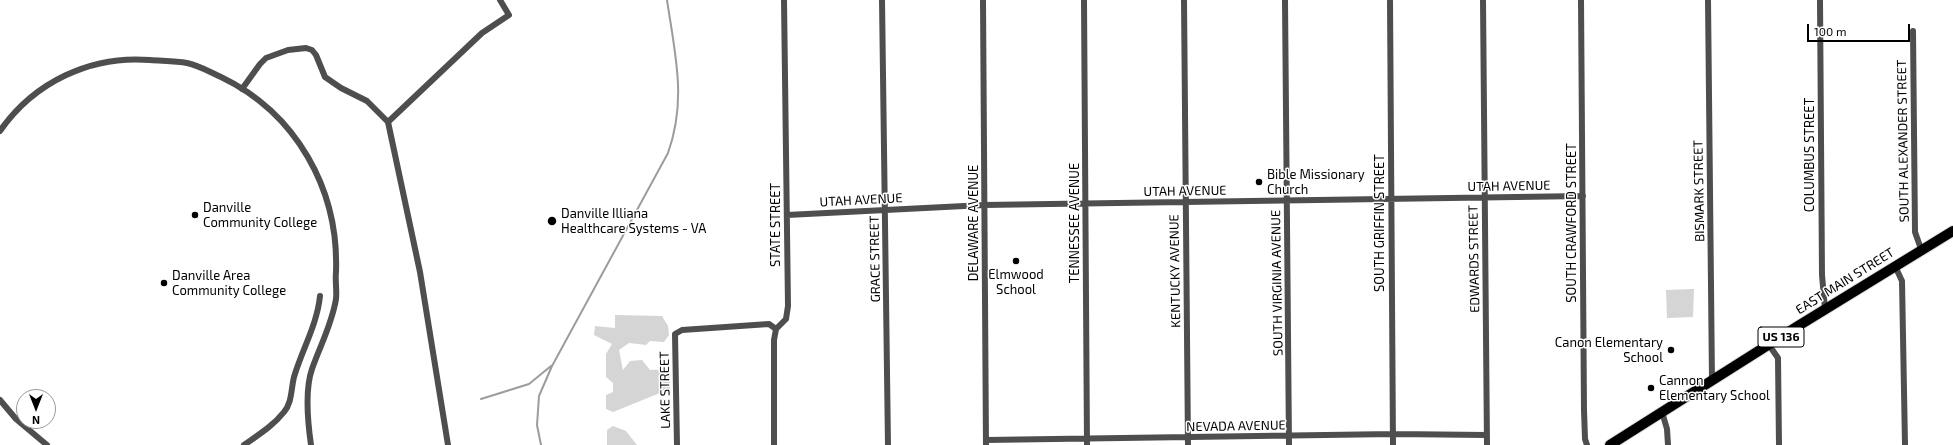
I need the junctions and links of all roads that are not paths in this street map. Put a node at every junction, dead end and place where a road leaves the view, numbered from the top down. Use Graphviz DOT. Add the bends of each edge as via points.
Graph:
graph roads {
  1 [pos="500,0"];
  2 [pos="784,0"];
  3 [pos="882,0"];
  4 [pos="983,0"];
  5 [pos="1084,0"];
  6 [pos="1184,0"];
  7 [pos="1285,0"];
  8 [pos="1390,0"];
  9 [pos="1483,0"];
  10 [pos="1581,0"];
  11 [pos="1708,0"];
  12 [pos="1820,0"];
  13 [pos="1913,31"];
  14 [pos="242,89"];
  15 [pos="388,122"];
  16 [pos="0,131"];
  17 [pos="1583,196"];
  18 [pos="1485,198"];
  19 [pos="1391,199"];
  20 [pos="1286,201"];
  21 [pos="1186,202"];
  22 [pos="1085,203"];
  23 [pos="984,204"];
  24 [pos="886,209"];
  25 [pos="787,215"];
  26 [pos="1953,230"];
  27 [pos="1921,249"];
  28 [pos="1895,266"];
  29 [pos="320,296"];
  30 [pos="1825,309"];
  31 [pos="776,329"];
  32 [pos="1769,344"];
  33 [pos="1712,381"];
  34 [pos="0,400"];
  35 [pos="1662,412"];
  36 [pos="1393,434"];
  37 [pos="1487,435"];
  38 [pos="1289,436"];
  39 [pos="1087,438"];
  40 [pos="1188,438"];
  41 [pos="986,442"];
  42 [pos="47,445"];
  43 [pos="244,445"];
  44 [pos="311,445"];
  45 [pos="448,445"];
  46 [pos="677,445"];
  47 [pos="774,445"];
  48 [pos="888,445"];
  49 [pos="1087,445"];
  50 [pos="1188,445"];
  51 [pos="1289,445"];
  52 [pos="1393,445"];
  53 [pos="1487,445"];
  54 [pos="1587,445"];
  55 [pos="1610,445"];
  56 [pos="1668,445"];
  57 [pos="1779,445"];
  58 [pos="1905,445"];
  1 -- 15 [label="street" via="509,15 482,33"];
  2 -- 25 [label="street, STATE STREET"];
  3 -- 24 [label="street, GRACE STREET"];
  4 -- 23 [label="street, DELAWARE AVENUE"];
  5 -- 22 [label="street, TENNESSEE AVENUE"];
  6 -- 21 [label="street, KENTUCKY AVENUE"];
  7 -- 20 [label="street, SOUTH VIRGINIA AVENUE"];
  8 -- 19 [label="street, SOUTH GRIFFIN STREET"];
  9 -- 18 [label="street, EDWARDS STREET"];
  10 -- 17 [label="street, SOUTH CRAWFORD STREET"];
  11 -- 33 [label="street, BISMARK STREET"];
  12 -- 30 [label="street, COLUMBUS STREET" via="1822,295"];
  13 -- 27 [label="street, SOUTH ALEXANDER STREET" via="1915,232"];
  14 -- 15 [label="street" via="266,58 288,50 306,48 316,55 325,78 367,101"];
  14 -- 16 [label="street" via="188,63 135,59 99,62 68,74 33,97 9,118"];
  14 -- 44 [label="street" via="286,124 318,174 332,218 336,250 336,298 325,338 311,370 307,412"];
  15 -- 45 [label="street" via="420,272"];
  17 -- 18 [label="street, UTAH AVENUE"];
  17 -- 54 [label="street, SOUTH CRAWFORD STREET"];
  18 -- 19 [label="street, UTAH AVENUE"];
  18 -- 37 [label="street, EDWARDS STREET"];
  19 -- 20 [label="street, UTAH AVENUE"];
  19 -- 36 [label="street, SOUTH GRIFFIN STREET"];
  20 -- 21 [label="street, UTAH AVENUE"];
  20 -- 38 [label="street, SOUTH VIRGINIA AVENUE"];
  21 -- 22 [label="street, UTAH AVENUE"];
  21 -- 40 [label="street, KENTUCKY AVENUE"];
  22 -- 23 [label="street, UTAH AVENUE"];
  22 -- 39 [label="street, TENNESSEE AVENUE"];
  23 -- 24 [label="street, UTAH AVENUE"];
  23 -- 41 [label="street, DELAWARE AVENUE"];
  24 -- 25 [label="street, UTAH AVENUE"];
  24 -- 48 [label="street, GRACE STREET"];
  25 -- 31 [label="street, STATE STREET" via="788,306 786,319"];
  26 -- 27 [label="main road, EAST MAIN STREET / US 136"];
  27 -- 28 [label="main road, EAST MAIN STREET / US 136"];
  28 -- 30 [label="main road, EAST MAIN STREET / US 136"];
  28 -- 58 [label="street" via="1902,281"];
  29 -- 43 [label="street" via="312,330 285,411 269,427"];
  30 -- 32 [label="main road, EAST MAIN STREET / US 136"];
  31 -- 46 [label="street, LAKE STREET" via="769,324 682,330 676,334"];
  31 -- 47 [label="street, STATE STREET"];
  32 -- 33 [label="main road, EAST MAIN STREET / US 136"];
  32 -- 57 [label="street" via="1778,358"];
  33 -- 35 [label="main road, EAST MAIN STREET / US 136"];
  34 -- 42 [label="street" via="16,419"];
  35 -- 55 [label="main road, EAST MAIN STREET / US 136"];
  35 -- 56 [label="street"];
  36 -- 37 [label="street, NEVADA AVENUE"];
  36 -- 38 [label="street, NEVADA AVENUE"];
  36 -- 52 [label="street, SOUTH GRIFFIN STREET"];
  37 -- 53 [label="street, EDWARDS STREET"];
  38 -- 40 [label="street, NEVADA AVENUE"];
  38 -- 51 [label="street, SOUTH VIRGINIA AVENUE"];
  39 -- 40 [label="street, NEVADA AVENUE"];
  39 -- 41 [label="street, NEVADA AVENUE"];
  39 -- 49 [label="street, TENNESSEE AVENUE"];
  40 -- 50 [label="street, KENTUCKY AVENUE"];
}
